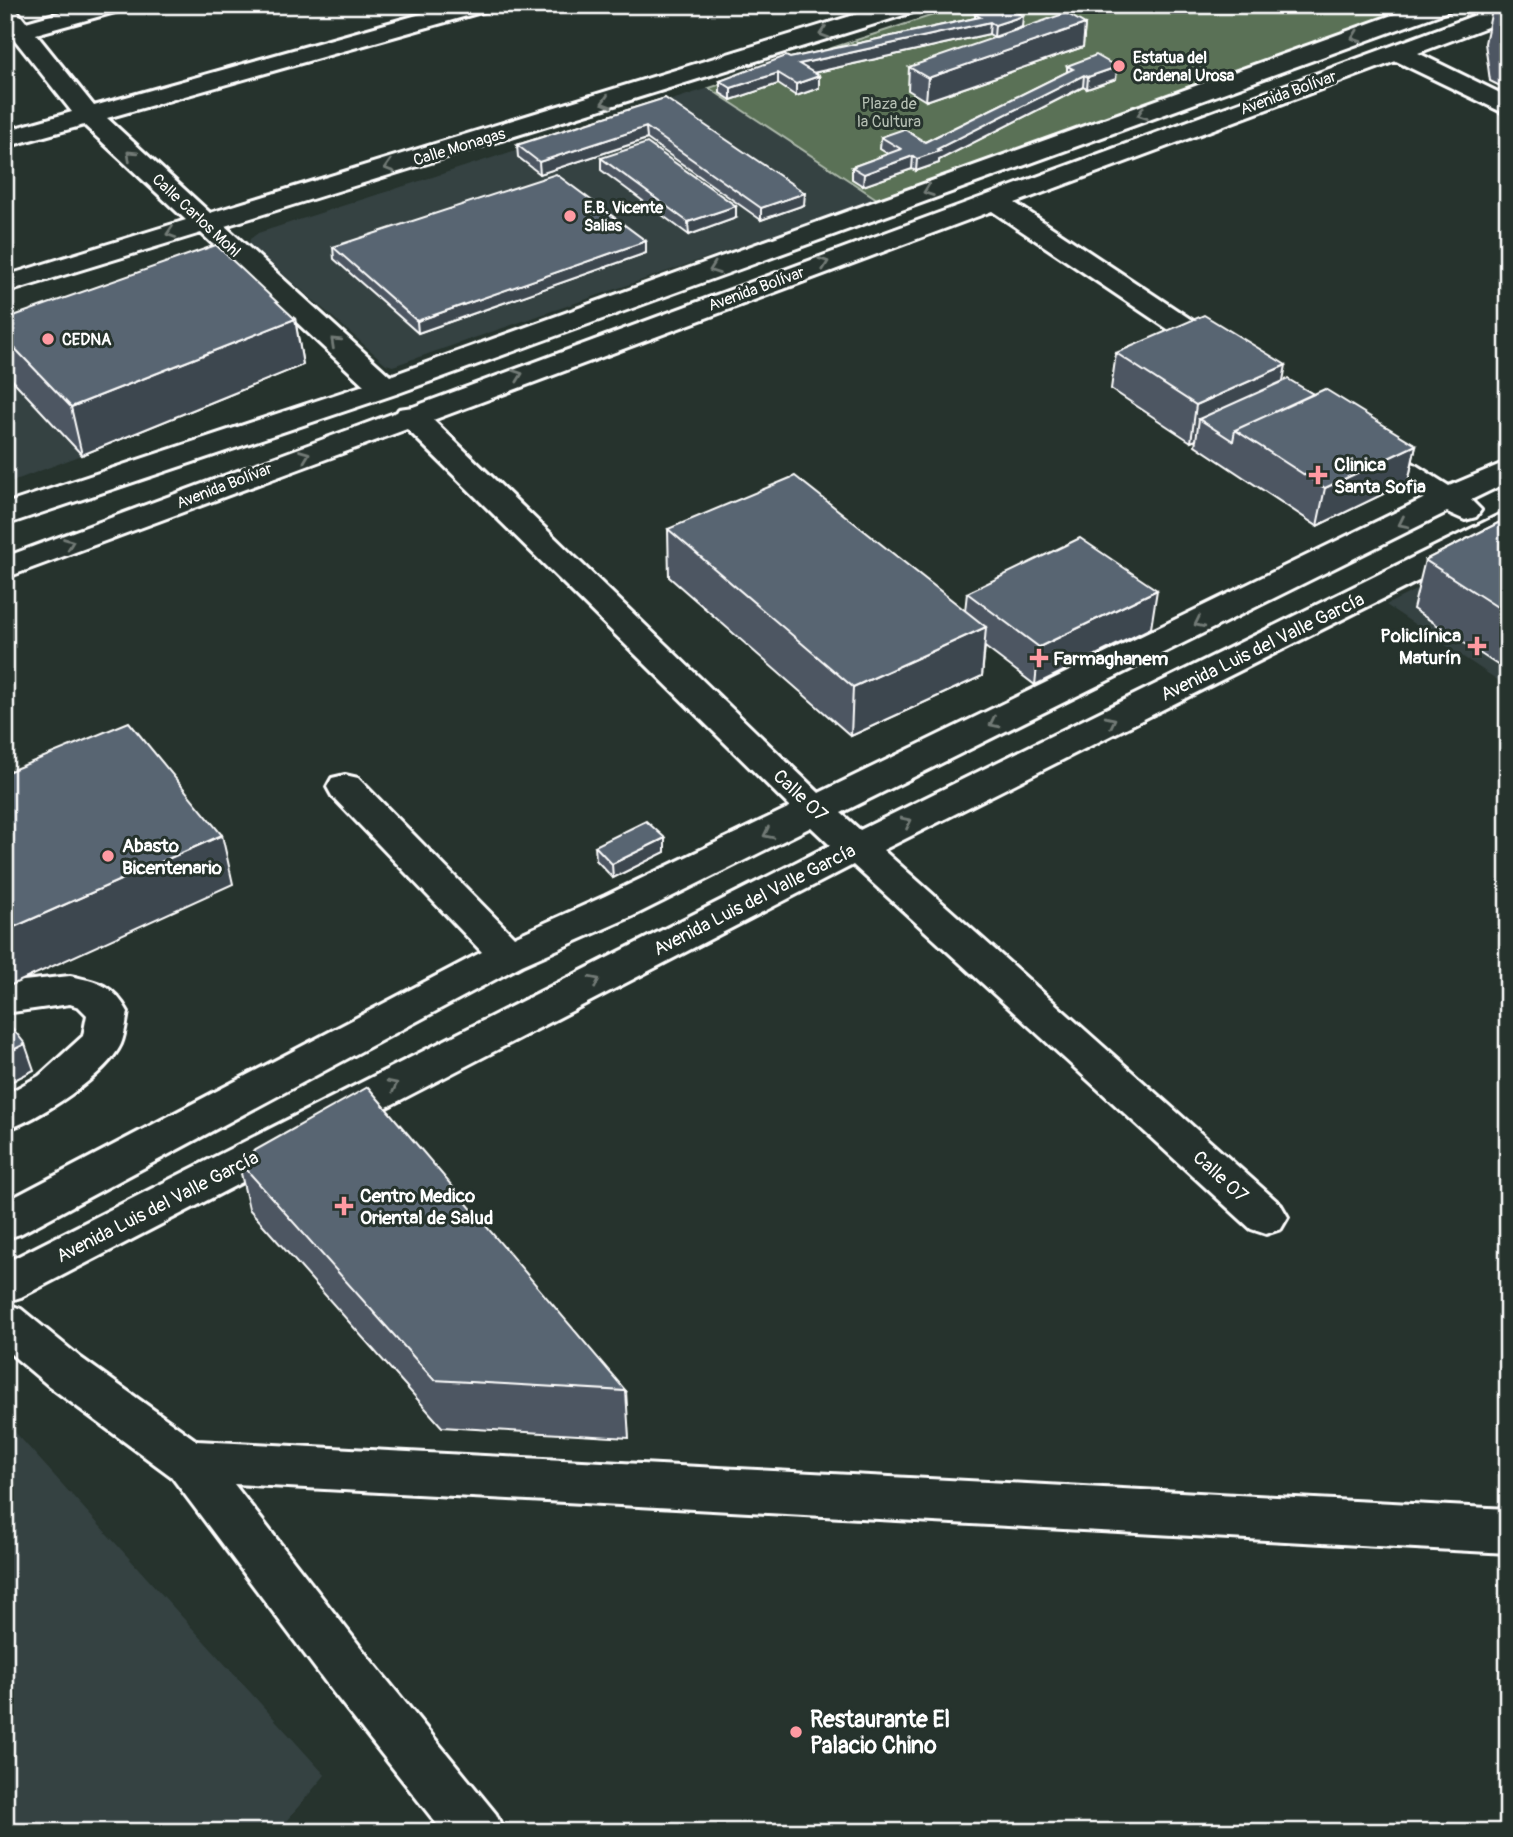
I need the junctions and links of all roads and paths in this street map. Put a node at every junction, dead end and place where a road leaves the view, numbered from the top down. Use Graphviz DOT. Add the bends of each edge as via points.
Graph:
graph roads {
  1 [pos="114,5"];
  2 [pos="480,5"];
  3 [pos="912,5"];
  4 [pos="1443,5"];
  5 [pos="1508,10"];
  6 [pos="10,26"];
  7 [pos="1398,52"];
  8 [pos="1508,107"];
  9 [pos="88,115"];
  10 [pos="5,139"];
  11 [pos="993,201"];
  12 [pos="204,222"];
  13 [pos="5,285"];
  14 [pos="1246,368"];
  15 [pos="385,388"];
  16 [pos="410,415"];
  17 [pos="1338,429"];
  18 [pos="1508,470"];
  19 [pos="1449,500"];
  20 [pos="5,515"];
  21 [pos="1504,530"];
  22 [pos="5,568"];
  23 [pos="345,787"];
  24 [pos="816,811"];
  25 [pos="857,847"];
  26 [pos="508,955"];
  27 [pos="5,998"];
  28 [pos="5,1114"];
  29 [pos="1266,1217"];
  30 [pos="5,1222"];
  31 [pos="5,1284"];
  32 [pos="5,1322"];
  33 [pos="188,1461"];
  34 [pos="1508,1531"];
  35 [pos="477,1832"];
  1 -- 6 [label="street"];
  2 -- 9 [label="street"];
  3 -- 12 [label="street, Calle Monagas, one-way"];
  4 -- 15 [label="street, Avenida Bolívar, one-way"];
  5 -- 7 [label="street, Avenida Bolívar"];
  6 -- 9 [label="street, Calle Carlos Mohl"];
  7 -- 8 [label="street"];
  7 -- 11 [label="street, Avenida Bolívar"];
  9 -- 10 [label="street"];
  12 -- 9 [label="street, Calle Carlos Mohl, one-way"];
  11 -- 14 [label="street"];
  16 -- 11 [label="street, Avenida Bolívar, one-way"];
  12 -- 13 [label="street, Calle Monagas, one-way"];
  15 -- 12 [label="street, Calle Carlos Mohl, one-way"];
  15 -- 20 [label="street, Avenida Bolívar"];
  22 -- 16 [label="street, Avenida Bolívar, one-way"];
  16 -- 24 [label="street, Calle 07"];
  17 -- 19 [label="street"];
  18 -- 19 [label="street"];
  19 -- 21 [label="street"];
  19 -- 24 [label="street, one-way"];
  25 -- 21 [label="street, Avenida Luis del Valle García, one-way"];
  23 -- 26 [label="street"];
  24 -- 25 [label="street, Calle 07"];
  24 -- 26 [label="street, one-way"];
  25 -- 29 [label="street, Calle 07"];
  31 -- 25 [label="street, Avenida Luis del Valle García, one-way"];
  26 -- 30 [label="street"];
  27 -- 28 [label="street" via="71,990 92,995 108,1012 102,1042 54,1087"];
  32 -- 33 [label="street" via="65,1372"];
  33 -- 34 [label="street"];
  33 -- 35 [label="street"];
}
